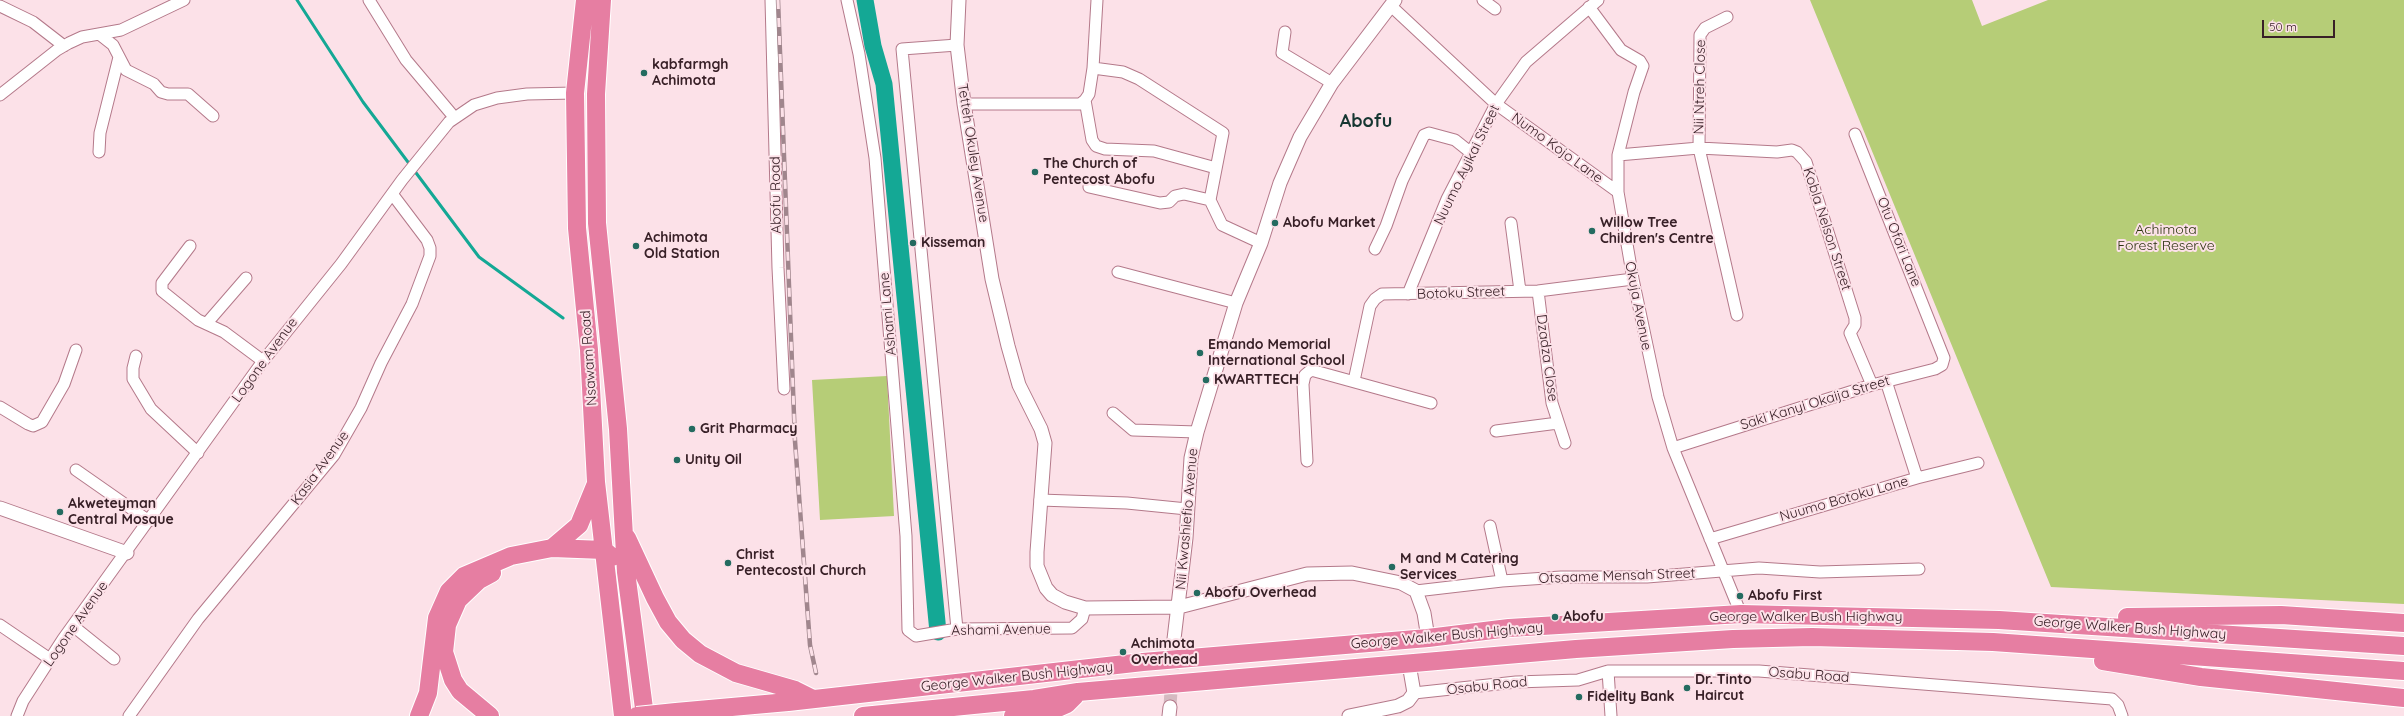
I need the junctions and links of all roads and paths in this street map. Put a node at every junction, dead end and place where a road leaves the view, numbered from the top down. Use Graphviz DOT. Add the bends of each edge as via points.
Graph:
graph roads {
  1 [pos="369,0"];
  2 [pos="585,0"];
  3 [pos="602,0"];
  4 [pos="771,0"];
  5 [pos="847,0"];
  6 [pos="959,0"];
  7 [pos="1097,0"];
  8 [pos="1483,0"];
  9 [pos="179,1"];
  10 [pos="1393,3"];
  11 [pos="1594,3"];
  12 [pos="0,6"];
  13 [pos="1495,9"];
  14 [pos="1727,17"];
  15 [pos="1285,32"];
  16 [pos="99,34"];
  17 [pos="957,45"];
  18 [pos="64,46"];
  19 [pos="119,57"];
  20 [pos="1093,68"];
  21 [pos="1332,83"];
  22 [pos="575,94"];
  23 [pos="596,94"];
  24 [pos="0,95"];
  25 [pos="1085,100"];
  26 [pos="964,104"];
  27 [pos="1496,104"];
  28 [pos="213,116"];
  29 [pos="454,117"];
  30 [pos="1855,134"];
  31 [pos="1700,148"];
  32 [pos="99,152"];
  33 [pos="1470,152"];
  34 [pos="1618,154"];
  35 [pos="1216,168"];
  36 [pos="1089,187"];
  37 [pos="1618,192"];
  38 [pos="393,195"];
  39 [pos="1210,200"];
  40 [pos="1511,223"];
  41 [pos="1261,243"];
  42 [pos="190,246"];
  43 [pos="1375,249"];
  44 [pos="1118,272"];
  45 [pos="246,278"];
  46 [pos="1633,279"];
  47 [pos="1520,291"];
  48 [pos="1538,291"];
  49 [pos="1408,294"];
  50 [pos="1236,303"];
  51 [pos="1737,315"];
  52 [pos="206,323"];
  53 [pos="76,350"];
  54 [pos="1941,350"];
  55 [pos="136,356"];
  56 [pos="263,361"];
  57 [pos="1354,381"];
  58 [pos="1886,381"];
  59 [pos="1872,385"];
  60 [pos="784,389"];
  61 [pos="1431,403"];
  62 [pos="0,407"];
  63 [pos="1113,413"];
  64 [pos="1558,423"];
  65 [pos="1496,431"];
  66 [pos="1197,432"];
  67 [pos="1565,443"];
  68 [pos="1673,448"];
  69 [pos="198,453"];
  70 [pos="1307,461"];
  71 [pos="1978,463"];
  72 [pos="76,470"];
  73 [pos="1917,478"];
  74 [pos="596,482"];
  75 [pos="1040,500"];
  76 [pos="0,508"];
  77 [pos="1187,509"];
  78 [pos="149,521"];
  79 [pos="1490,526"];
  80 [pos="623,530"];
  81 [pos="1710,538"];
  82 [pos="552,548"];
  83 [pos="127,553"];
  84 [pos="605,558"];
  85 [pos="1919,569"];
  86 [pos="1723,570"];
  87 [pos="626,572"];
  88 [pos="1502,581"];
  89 [pos="1416,591"];
  90 [pos="1179,607"];
  91 [pos="1085,608"];
  92 [pos="1741,614"];
  93 [pos="1999,620"];
  94 [pos="2404,623"];
  95 [pos="0,625"];
  96 [pos="73,626"];
  97 [pos="957,629"];
  98 [pos="908,630"];
  99 [pos="1428,638"];
  100 [pos="1174,639"];
  101 [pos="1993,642"];
  102 [pos="2404,646"];
  103 [pos="50,659"];
  104 [pos="114,659"];
  105 [pos="1409,664"];
  106 [pos="1608,671"];
  107 [pos="2404,671"];
  108 [pos="1078,692"];
  109 [pos="1414,693"];
  110 [pos="2404,698"];
  111 [pos="813,699"];
  112 [pos="916,714"];
  113 [pos="17,716"];
  114 [pos="129,716"];
  115 [pos="419,716"];
  116 [pos="490,716"];
  117 [pos="623,716"];
  118 [pos="637,716"];
  119 [pos="645,716"];
  120 [pos="863,716"];
  121 [pos="1013,716"];
  122 [pos="1349,716"];
  123 [pos="1611,716"];
  124 [pos="2122,716"];
  1 -- 29 [label="street" via="406,60"];
  2 -- 22 [label="highway, Nsawam Road"];
  3 -- 23 [label="highway, Nsawam Road"];
  4 -- 60 [label="street, Abofu Road"];
  5 -- 98 [label="street, Ashami Lane" via="859,54 875,158 906,536"];
  6 -- 17 [label="street, Tetteh Okuley Avenue"];
  7 -- 20 [label="street"];
  8 -- 13 [label="street"];
  9 -- 16 [label="street" via="121,30"];
  10 -- 21 [label="street, Nii Kwashiefio Avenue"];
  10 -- 27 [label="street, Numo Kojo Lane"];
  11 -- 27 [label="street, Nuumo Ayikai Street" via="1526,62"];
  11 -- 34 [label="street, Okuja Avenue" via="1621,50 1640,61 1643,66"];
  12 -- 18 [label="street" via="33,22"];
  14 -- 31 [label="street, Nii Ntreh Close" via="1705,28 1700,35"];
  15 -- 21 [label="street" via="1282,54"];
  16 -- 18 [label="street" via="82,37"];
  16 -- 19 [label="street" via="113,45"];
  17 -- 26 [label="street, Tetteh Okuley Avenue"];
  17 -- 97 [label="street" via="902,50"];
  18 -- 24 [label="street"];
  19 -- 28 [label="street" via="126,70 154,84 161,92 188,94"];
  19 -- 32 [label="street" via="100,132"];
  20 -- 25 [label="street" via="1089,94"];
  20 -- 35 [label="street" via="1123,72 1139,79 1223,133"];
  21 -- 41 [label="street, Nii Kwashiefio Avenue" via="1300,137 1280,183"];
  22 -- 23 [label="highway"];
  22 -- 29 [label="street, Logone Avenue" via="527,94 497,98 474,105"];
  22 -- 74 [label="highway, Nsawam Road" via="577,220 589,350"];
  23 -- 80 [label="highway, Nsawam Road" via="598,223 618,429"];
  25 -- 26 [label="street" via="1080,104"];
  25 -- 35 [label="street" via="1092,140 1096,146 1105,149 1154,152"];
  26 -- 75 [label="street, Tetteh Okuley Avenue" via="992,279 1008,346 1019,385 1041,429 1045,443"];
  27 -- 33 [label="street, Nuumo Ayikai Street"];
  27 -- 37 [label="street, Numo Kojo Lane"];
  29 -- 38 [label="street, Logone Avenue" via="402,180"];
  30 -- 54 [label="street, Otu Ofori Lane"];
  31 -- 34 [label="street, Kobla Nelson Street"];
  31 -- 51 [label="street, Nii Ntreh Close"];
  31 -- 59 [label="street, Kobla Nelson Street" via="1776,152 1792,150 1806,162 1855,318 1855,325 1850,333"];
  33 -- 43 [label="street" via="1456,140 1429,133 1424,135 1402,181"];
  33 -- 49 [label="street, Nuumo Ayikai Street"];
  34 -- 37 [label="street, Okuja Avenue"];
  35 -- 39 [label="street"];
  36 -- 39 [label="street" via="1160,203 1169,202 1184,194"];
  37 -- 46 [label="street, Okuja Avenue"];
  38 -- 56 [label="street, Logone Avenue"];
  38 -- 114 [label="street, Kasia Avenue" via="427,240 430,256 412,304 361,408 334,455 198,619"];
  39 -- 41 [label="street" via="1222,225"];
  40 -- 47 [label="street"];
  41 -- 50 [label="street, Nii Kwashiefio Avenue"];
  42 -- 52 [label="street" via="162,282 161,288 165,294"];
  44 -- 50 [label="street"];
  45 -- 52 [label="street"];
  46 -- 48 [label="street, Botoku Street"];
  46 -- 68 [label="street, Okuja Avenue" via="1658,396"];
  47 -- 48 [label="street, Botoku Street"];
  47 -- 49 [label="street, Botoku Street"];
  48 -- 64 [label="street, Dzadza Close" via="1552,403"];
  49 -- 57 [label="street, Botoku Street" via="1382,294 1370,306"];
  50 -- 66 [label="street, Nii Kwashiefio Avenue"];
  52 -- 56 [label="street" via="224,332"];
  53 -- 62 [label="street" via="64,384 42,422 33,426"];
  54 -- 58 [label="street, Saki Kanyi Okaija Street" via="1944,358 1942,365 1935,369"];
  55 -- 69 [label="street" via="132,368 133,379 151,409"];
  56 -- 69 [label="street, Logone Avenue"];
  57 -- 61 [label="street"];
  57 -- 70 [label="street" via="1315,370 1305,375 1303,384"];
  58 -- 59 [label="street, Saki Kanyi Okaija Street"];
  58 -- 73 [label="street"];
  59 -- 68 [label="street, Saki Kanyi Okaija Street"];
  63 -- 66 [label="street" via="1133,430"];
  64 -- 65 [label="street"];
  64 -- 67 [label="street, Dzadza Close"];
  66 -- 77 [label="street, Nii Kwashiefio Avenue" via="1191,458"];
  68 -- 81 [label="street, Okuja Avenue"];
  69 -- 78 [label="street, Logone Avenue"];
  71 -- 73 [label="street, Nuumo Botoku Lane"];
  72 -- 78 [label="street"];
  73 -- 81 [label="street, Nuumo Botoku Lane"];
  74 -- 82 [label="highway" via="578,525"];
  74 -- 84 [label="highway, Nsawam Road"];
  75 -- 77 [label="street" via="1127,503"];
  75 -- 91 [label="street, Tetteh Okuley Avenue" via="1037,552 1041,578 1052,595"];
  76 -- 83 [label="street"];
  77 -- 90 [label="street, Nii Kwashiefio Avenue"];
  78 -- 83 [label="street, Logone Avenue"];
  79 -- 88 [label="street"];
  80 -- 87 [label="highway, Nsawam Road"];
  80 -- 111 [label="highway" via="668,622 684,640 700,654 736,673 795,690"];
  81 -- 86 [label="street, Okuja Avenue"];
  82 -- 84 [label="highway"];
  82 -- 115 [label="highway" via="497,561 464,576 449,591 437,618 428,693"];
  83 -- 96 [label="street, Logone Avenue"];
  84 -- 87 [label="highway"];
  84 -- 116 [label="highway" via="589,561 561,559 503,568 479,580 458,600 447,625 444,652 447,664 460,691"];
  84 -- 117 [label="highway, Nsawam Road"];
  85 -- 86 [label="street, Otsaame Mensah Street" via="1820,572 1758,568"];
  86 -- 88 [label="street, Otsaame Mensah Street" via="1647,577 1561,577"];
  86 -- 92 [label="street, Okuja Avenue"];
  87 -- 119 [label="highway, Nsawam Road"];
  88 -- 89 [label="street, Otsaame Mensah Street"];
  89 -- 90 [label="street" via="1401,583 1372,576 1330,572 1307,574"];
  89 -- 99 [label="street" via="1424,613"];
  90 -- 91 [label="street, Tetteh Okuley Avenue"];
  90 -- 100 [label="street, Nii Kwashiefio Avenue"];
  91 -- 97 [label="street, Ashami Avenue" via="1082,619 1072,628"];
  92 -- 93 [label="highway, George Walker Bush Highway"];
  92 -- 99 [label="highway, George Walker Bush Highway" via="1509,628"];
  93 -- 94 [label="highway" via="2281,615"];
  93 -- 102 [label="highway, George Walker Bush Highway"];
  95 -- 103 [label="street"];
  96 -- 103 [label="street, Logone Avenue"];
  96 -- 104 [label="street"];
  97 -- 98 [label="street, Ashami Avenue" via="916,636"];
  99 -- 111 [label="highway, George Walker Bush Highway" via="1143,662"];
  101 -- 105 [label="highway, George Walker Bush Highway" via="1827,637 1733,639 1629,645"];
  101 -- 107 [label="highway, George Walker Bush Highway"];
  101 -- 110 [label="highway" via="2201,677"];
  103 -- 113 [label="street, Logone Avenue" via="23,701"];
  105 -- 108 [label="highway, George Walker Bush Highway"];
  105 -- 109 [label="street"];
  106 -- 109 [label="street, Osabu Road" via="1578,680 1516,682"];
  106 -- 123 [label="street"];
  106 -- 124 [label="street, Osabu Road" via="1759,671 2112,699"];
  108 -- 112 [label="highway, George Walker Bush Highway"];
  108 -- 121 [label="highway" via="1067,704 1051,710"];
  109 -- 122 [label="street" via="1408,701 1398,706"];
  111 -- 118 [label="highway, George Walker Bush Highway, bridge"];
  112 -- 120 [label="highway, George Walker Bush Highway"];
}
